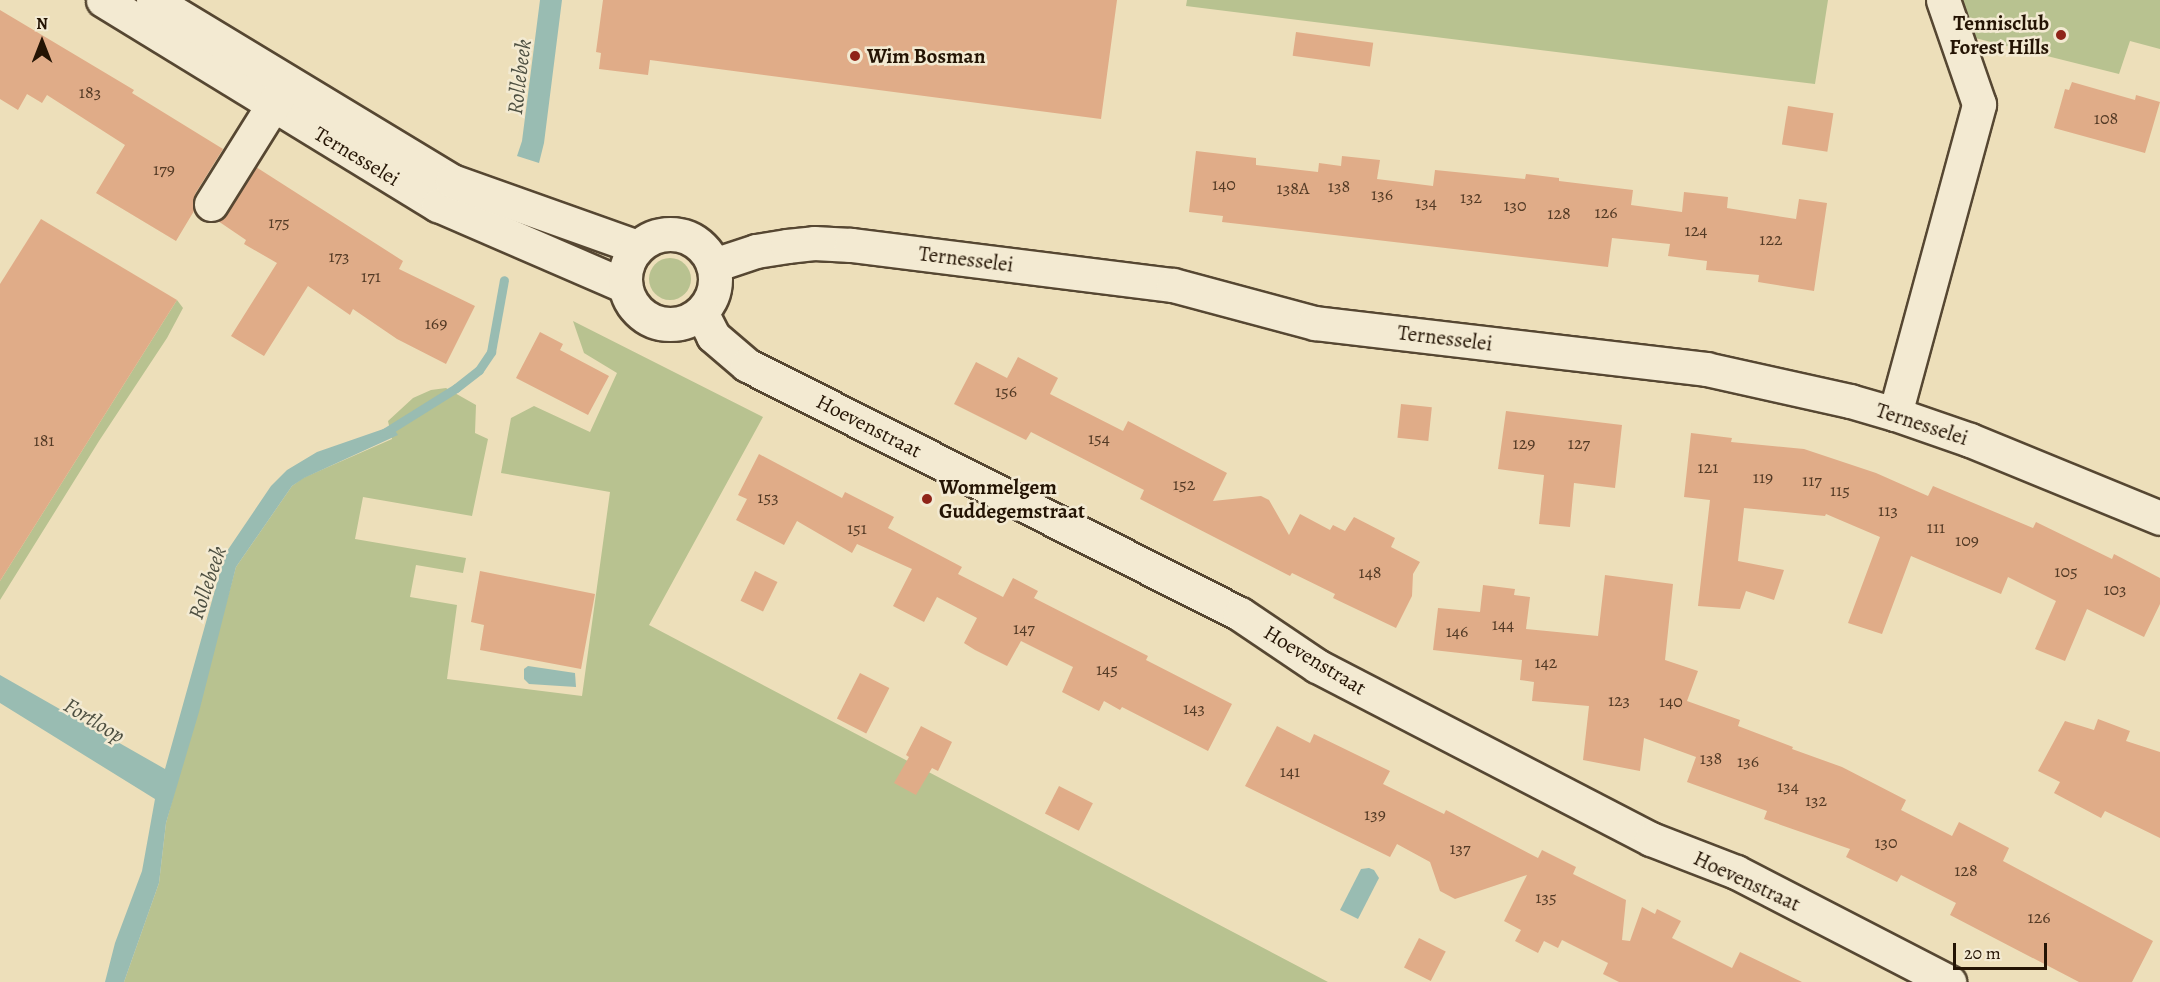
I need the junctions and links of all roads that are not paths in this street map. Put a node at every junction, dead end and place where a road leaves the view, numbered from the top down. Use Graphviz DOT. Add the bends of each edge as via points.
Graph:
graph roads {
  1 [pos="103,0"];
  2 [pos="153,0"];
  3 [pos="1943,0"];
  4 [pos="279,94"];
  5 [pos="211,204"];
  6 [pos="637,247"];
  7 [pos="714,265"];
  8 [pos="625,286"];
  9 [pos="701,312"];
  10 [pos="1894,414"];
  11 [pos="2160,518"];
  12 [pos="1949,982"];
  1 -- 4 [label="street, Ternesselei"];
  2 -- 4 [label="street, Ternesselei"];
  3 -- 10 [label="street" via="1979,104"];
  4 -- 5 [label="street"];
  4 -- 6 [label="street, Ternesselei" via="452,181"];
  4 -- 8 [label="street, Ternesselei" via="438,205"];
  6 -- 7 [label="street" via="665,233 681,234 707,251"];
  6 -- 8 [label="street" via="626,265"];
  7 -- 9 [label="street" via="716,282"];
  7 -- 10 [label="street, Ternesselei" via="756,251 814,243 1173,285 1315,322 1706,369"];
  8 -- 9 [label="street" via="637,311 662,324 676,324"];
  9 -- 12 [label="street, Hoevenstraat" via="713,336 747,364 1240,614 1317,666 1651,839 1736,872"];
  10 -- 11 [label="street, Ternesselei" via="1970,440"];
}
